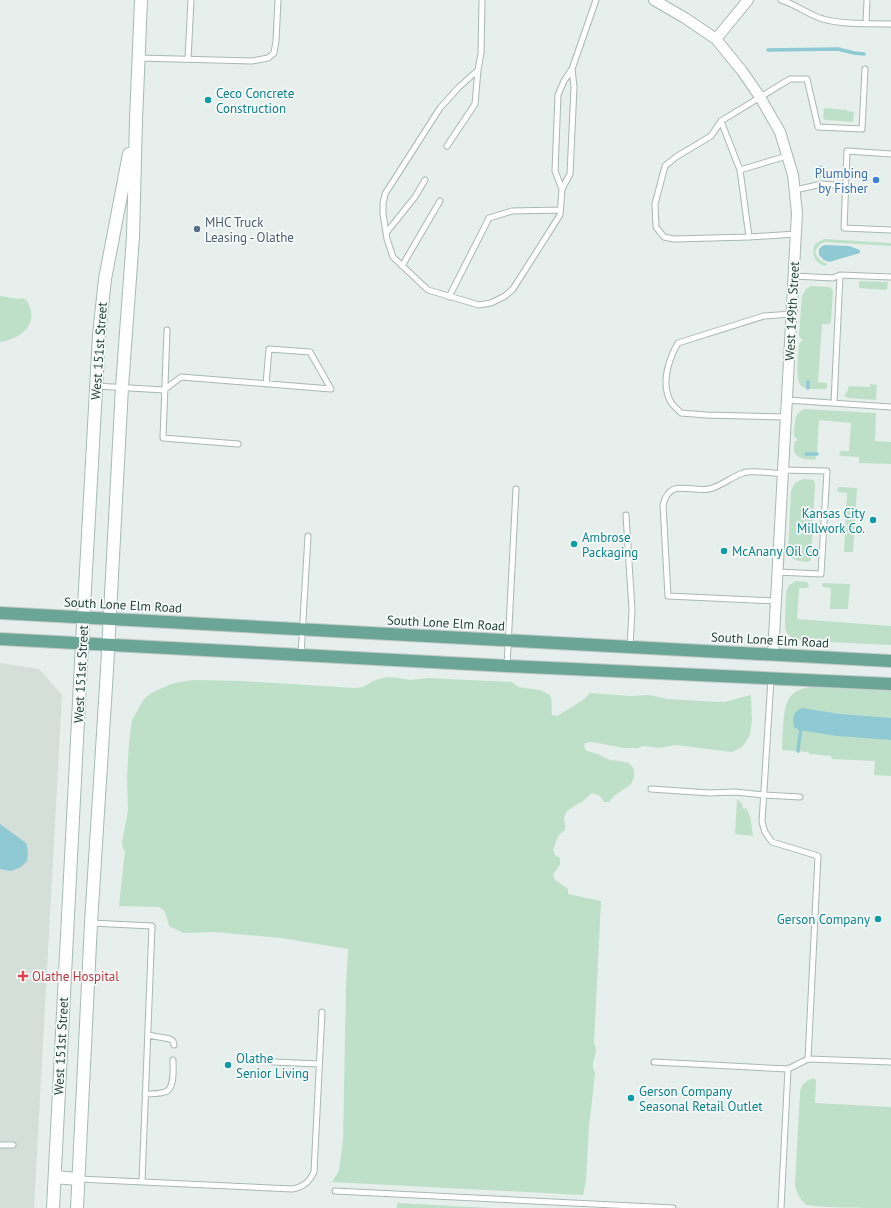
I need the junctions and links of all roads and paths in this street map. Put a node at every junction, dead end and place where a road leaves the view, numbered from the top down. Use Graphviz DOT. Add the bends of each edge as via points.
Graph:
graph roads {
  1 [pos="141,0"];
  2 [pos="191,0"];
  3 [pos="278,0"];
  4 [pos="482,0"];
  5 [pos="596,0"];
  6 [pos="654,0"];
  7 [pos="748,0"];
  8 [pos="781,0"];
  9 [pos="867,0"];
  10 [pos="866,23"];
  11 [pos="891,24"];
  12 [pos="716,40"];
  13 [pos="138,58"];
  14 [pos="188,59"];
  15 [pos="572,69"];
  16 [pos="865,69"];
  17 [pos="478,70"];
  18 [pos="760,97"];
  19 [pos="136,120"];
  20 [pos="721,121"];
  21 [pos="447,146"];
  22 [pos="891,154"];
  23 [pos="787,156"];
  24 [pos="740,170"];
  25 [pos="425,180"];
  26 [pos="846,186"];
  27 [pos="562,189"];
  28 [pos="795,190"];
  29 [pos="440,201"];
  30 [pos="560,210"];
  31 [pos="891,230"];
  32 [pos="386,233"];
  33 [pos="796,234"];
  34 [pos="749,237"];
  35 [pos="402,266"];
  36 [pos="840,275"];
  37 [pos="794,276"];
  38 [pos="891,278"];
  39 [pos="449,297"];
  40 [pos="792,314"];
  41 [pos="168,330"];
  42 [pos="266,384"];
  43 [pos="96,386"];
  44 [pos="122,387"];
  45 [pos="164,390"];
  46 [pos="787,400"];
  47 [pos="834,403"];
  48 [pos="891,407"];
  49 [pos="786,417"];
  50 [pos="238,444"];
  51 [pos="783,472"];
  52 [pos="516,489"];
  53 [pos="626,515"];
  54 [pos="308,536"];
  55 [pos="777,572"];
  56 [pos="776,601"];
  57 [pos="0,613"];
  58 [pos="84,617"];
  59 [pos="109,618"];
  60 [pos="303,628"];
  61 [pos="0,639"];
  62 [pos="509,640"];
  63 [pos="82,643"];
  64 [pos="108,645"];
  65 [pos="630,647"];
  66 [pos="301,654"];
  67 [pos="773,655"];
  68 [pos="891,661"];
  69 [pos="507,666"];
  70 [pos="771,678"];
  71 [pos="891,684"];
  72 [pos="651,789"];
  73 [pos="764,795"];
  74 [pos="800,797"];
  75 [pos="91,923"];
  76 [pos="322,1012"];
  77 [pos="148,1035"];
  78 [pos="174,1045"];
  79 [pos="808,1058"];
  80 [pos="173,1060"];
  81 [pos="273,1062"];
  82 [pos="654,1062"];
  83 [pos="891,1062"];
  84 [pos="319,1064"];
  85 [pos="788,1069"];
  86 [pos="145,1094"];
  87 [pos="0,1145"];
  88 [pos="13,1145"];
  89 [pos="55,1177"];
  90 [pos="78,1179"];
  91 [pos="142,1182"];
  92 [pos="335,1191"];
  93 [pos="53,1208"];
  94 [pos="77,1208"];
  95 [pos="673,1208"];
  96 [pos="781,1208"];
  1 -- 13 [label="main road, West 151st Street"];
  2 -- 14 [label="lane"];
  3 -- 14 [label="lane" via="274,53 268,58 252,61"];
  4 -- 17 [label="lane" via="481,53"];
  5 -- 15 [label="lane"];
  6 -- 12 [label="street, West 149th Street"];
  7 -- 12 [label="street"];
  8 -- 10 [label="lane" via="833,22"];
  9 -- 10 [label="lane"];
  10 -- 11 [label="lane"];
  12 -- 18 [label="street, West 149th Street"];
  13 -- 14 [label="lane"];
  13 -- 19 [label="main road, West 151st Street"];
  15 -- 27 [label="lane" via="574,87 570,174"];
  15 -- 27 [label="lane" via="558,95 555,171"];
  16 -- 18 [label="lane" via="862,129 818,126 807,79 790,78"];
  17 -- 21 [label="lane" via="475,104"];
  17 -- 32 [label="lane" via="440,108 385,194 383,214"];
  18 -- 20 [label="lane"];
  18 -- 23 [label="street, West 149th Street" via="780,132"];
  19 -- 43 [label="main road, West 151st Street" via="105,279"];
  19 -- 44 [label="main road, West 151st Street" via="133,236"];
  20 -- 24 [label="lane"];
  20 -- 34 [label="lane" via="711,136 665,166 655,204 656,226 664,237"];
  22 -- 26 [label="lane" via="847,151"];
  23 -- 24 [label="lane"];
  23 -- 28 [label="street, West 149th Street"];
  24 -- 34 [label="lane"];
  25 -- 32 [label="lane" via="415,197"];
  26 -- 28 [label="lane" via="822,184"];
  26 -- 31 [label="lane" via="844,228"];
  27 -- 30 [label="lane"];
  28 -- 33 [label="street, West 149th Street"];
  29 -- 35 [label="lane"];
  30 -- 39 [label="lane" via="512,211 489,218"];
  30 -- 39 [label="lane" via="560,215 513,290 491,303 479,305"];
  32 -- 35 [label="lane" via="393,257"];
  33 -- 34 [label="lane"];
  33 -- 37 [label="street, West 149th Street"];
  35 -- 39 [label="lane" via="428,290"];
  36 -- 37 [label="lane" via="833,278"];
  36 -- 38 [label="lane"];
  36 -- 47 [label="lane"];
  37 -- 40 [label="street, West 149th Street"];
  40 -- 46 [label="street, West 149th Street"];
  40 -- 49 [label="lane" via="764,316 678,343 667,370 666,388 672,404 681,414"];
  41 -- 45 [label="lane"];
  42 -- 42 [label="lane" via="280,385 331,389 310,352 269,349"];
  42 -- 45 [label="lane" via="181,377"];
  43 -- 44 [label="lane"];
  43 -- 58 [label="main road, West 151st Street"];
  44 -- 45 [label="lane"];
  44 -- 59 [label="main road, West 151st Street"];
  45 -- 50 [label="lane" via="162,438"];
  46 -- 47 [label="lane"];
  46 -- 49 [label="street, West 149th Street"];
  47 -- 48 [label="lane"];
  49 -- 51 [label="street, West 149th Street"];
  51 -- 55 [label="street, West 149th Street"];
  51 -- 55 [label="lane" via="827,471 822,566 821,574"];
  51 -- 56 [label="lane" via="744,472 710,489 676,488 665,497 663,505 668,596"];
  52 -- 62 [label="lane"];
  53 -- 65 [label="lane" via="632,610"];
  54 -- 60 [label="lane"];
  55 -- 56 [label="street, West 149th Street"];
  56 -- 67 [label="street, West 149th Street"];
  57 -- 58 [label="main road, South Lone Elm Road"];
  58 -- 59 [label="main road, South Lone Elm Road"];
  58 -- 63 [label="main road, West 151st Street"];
  59 -- 60 [label="main road, South Lone Elm Road"];
  59 -- 64 [label="main road, West 151st Street"];
  60 -- 62 [label="main road, South Lone Elm Road"];
  60 -- 66 [label="lane"];
  61 -- 63 [label="main road"];
  62 -- 65 [label="main road, South Lone Elm Road"];
  62 -- 69 [label="lane"];
  63 -- 64 [label="main road"];
  63 -- 89 [label="main road, West 151st Street"];
  64 -- 66 [label="main road"];
  64 -- 75 [label="main road, West 151st Street"];
  65 -- 67 [label="main road, South Lone Elm Road"];
  66 -- 69 [label="main road"];
  67 -- 68 [label="main road, South Lone Elm Road"];
  69 -- 70 [label="main road"];
  70 -- 71 [label="main road"];
  70 -- 73 [label="lane"];
  72 -- 73 [label="lane"];
  73 -- 74 [label="lane"];
  73 -- 79 [label="lane" via="762,822 772,842 818,856"];
  75 -- 77 [label="lane" via="152,926"];
  75 -- 90 [label="main road, West 151st Street"];
  76 -- 84 [label="lane"];
  77 -- 78 [label="lane" via="170,1039"];
  77 -- 86 [label="lane"];
  79 -- 83 [label="lane"];
  79 -- 85 [label="lane"];
  80 -- 86 [label="lane" via="170,1090"];
  81 -- 84 [label="lane"];
  82 -- 85 [label="lane"];
  84 -- 91 [label="lane" via="314,1172 306,1185 292,1189"];
  85 -- 96 [label="lane"];
  86 -- 91 [label="lane"];
  87 -- 88 [label="lane"];
  89 -- 90 [label="main road"];
  89 -- 93 [label="main road, West 151st Street"];
  90 -- 91 [label="lane"];
  90 -- 94 [label="main road, West 151st Street"];
  92 -- 95 [label="lane"];
}
